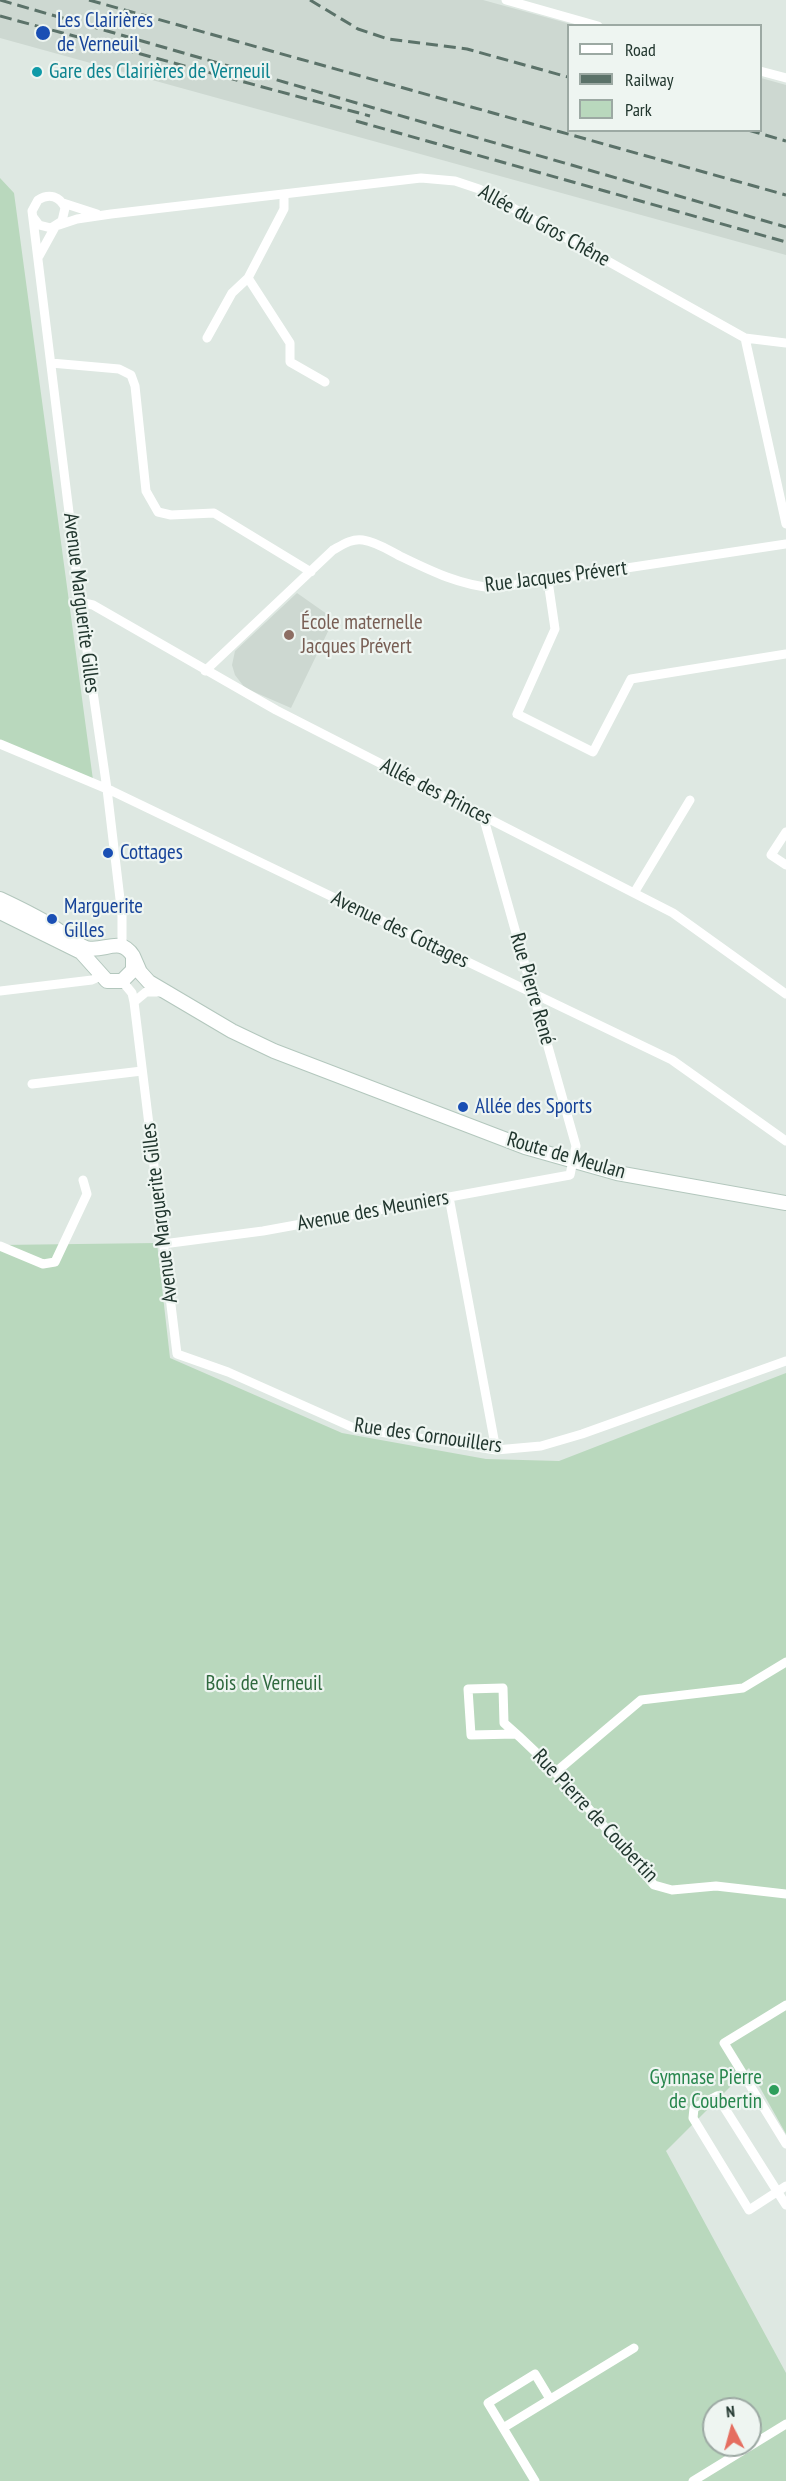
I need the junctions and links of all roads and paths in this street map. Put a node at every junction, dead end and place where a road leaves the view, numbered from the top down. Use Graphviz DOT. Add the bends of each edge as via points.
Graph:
graph roads {
  1 [pos="506,0"];
  2 [pos="591,24"];
  3 [pos="762,72"];
  4 [pos="786,78"];
  5 [pos="284,194"];
  6 [pos="63,203"];
  7 [pos="111,214"];
  8 [pos="33,217"];
  9 [pos="57,226"];
  10 [pos="39,260"];
  11 [pos="248,278"];
  12 [pos="207,338"];
  13 [pos="745,338"];
  14 [pos="786,343"];
  15 [pos="51,363"];
  16 [pos="325,382"];
  17 [pos="786,524"];
  18 [pos="786,544"];
  19 [pos="311,572"];
  20 [pos="548,581"];
  21 [pos="80,602"];
  22 [pos="786,654"];
  23 [pos="205,671"];
  24 [pos="0,744"];
  25 [pos="107,789"];
  26 [pos="690,800"];
  27 [pos="483,816"];
  28 [pos="786,832"];
  29 [pos="786,865"];
  30 [pos="634,893"];
  31 [pos="0,899"];
  32 [pos="0,912"];
  33 [pos="122,946"];
  34 [pos="106,947"];
  35 [pos="133,956"];
  36 [pos="99,973"];
  37 [pos="124,980"];
  38 [pos="148,982"];
  39 [pos="0,992"];
  40 [pos="163,992"];
  41 [pos="533,994"];
  42 [pos="786,994"];
  43 [pos="134,1002"];
  44 [pos="142,1071"];
  45 [pos="32,1083"];
  46 [pos="786,1142"];
  47 [pos="574,1159"];
  48 [pos="83,1180"];
  49 [pos="786,1196"];
  50 [pos="449,1197"];
  51 [pos="786,1203"];
  52 [pos="163,1244"];
  53 [pos="0,1246"];
  54 [pos="177,1354"];
  55 [pos="786,1361"];
  56 [pos="496,1450"];
  57 [pos="786,1662"];
  58 [pos="516,1734"];
  59 [pos="557,1771"];
  60 [pos="786,1894"];
  61 [pos="786,2005"];
  62 [pos="786,2144"];
  63 [pos="786,2186"];
  64 [pos="777,2192"];
  65 [pos="786,2205"];
  66 [pos="634,2348"];
  67 [pos="550,2399"];
  68 [pos="786,2424"];
  69 [pos="502,2428"];
  70 [pos="535,2481"];
  71 [pos="693,2481"];
  1 -- 2 [label="street"];
  3 -- 4 [label="street"];
  5 -- 7 [label="street, Allée du Gros Chêne"];
  5 -- 11 [label="street" via="284,209"];
  5 -- 13 [label="street, Allée du Gros Chêne" via="421,178 471,186"];
  6 -- 7 [label="street, Allée du Gros Chêne"];
  6 -- 8 [label="street" via="54,197 43,197 35,203"];
  6 -- 9 [label="street" via="65,213"];
  7 -- 9 [label="street, Allée du Gros Chêne"];
  8 -- 9 [label="street" via="43,227"];
  8 -- 10 [label="street, Avenue Marguerite Gilles"];
  9 -- 10 [label="street" via="42,247"];
  10 -- 15 [label="street, Avenue Marguerite Gilles"];
  11 -- 12 [label="street" via="231,292"];
  11 -- 16 [label="street" via="290,343 290,362"];
  13 -- 14 [label="street, Allée du Gros Chêne"];
  13 -- 17 [label="street"];
  15 -- 19 [label="street" via="119,369 131,375 146,491 158,512 214,513"];
  15 -- 21 [label="street, Avenue Marguerite Gilles"];
  18 -- 20 [label="street, Rue Jacques Prévert"];
  19 -- 20 [label="street, Rue Jacques Prévert" via="340,546 362,539 469,586 494,588"];
  19 -- 23 [label="street, Rue Jacques Prévert"];
  20 -- 22 [label="street" via="555,629 517,714 593,752 631,679"];
  21 -- 23 [label="street, Allée des Princes" via="93,605"];
  21 -- 25 [label="street, Avenue Marguerite Gilles"];
  23 -- 27 [label="street, Allée des Princes"];
  24 -- 25 [label="street, Avenue des Cottages"];
  25 -- 33 [label="street, Avenue Marguerite Gilles"];
  25 -- 41 [label="street, Avenue des Cottages"];
  26 -- 30 [label="street"];
  27 -- 30 [label="street, Allée des Princes"];
  27 -- 41 [label="street, Rue Pierre René"];
  28 -- 29 [label="street" via="771,855"];
  30 -- 42 [label="street, Allée des Princes" via="673,912"];
  31 -- 34 [label="main road" via="83,947"];
  32 -- 36 [label="main road" via="81,952"];
  33 -- 34 [label="main road"];
  33 -- 35 [label="main road"];
  34 -- 36 [label="main road" via="98,956"];
  35 -- 37 [label="main road" via="134,968"];
  35 -- 38 [label="main road, Route de Meulan"];
  36 -- 37 [label="main road" via="112,982"];
  36 -- 39 [label="street"];
  37 -- 38 [label="main road, Route de Meulan"];
  37 -- 43 [label="street, Avenue Marguerite Gilles"];
  38 -- 40 [label="main road, Route de Meulan"];
  40 -- 43 [label="street" via="146,992"];
  40 -- 47 [label="main road, Route de Meulan" via="278,1044"];
  41 -- 46 [label="street, Avenue des Cottages" via="672,1060"];
  41 -- 47 [label="street, Rue Pierre René" via="576,1146"];
  43 -- 44 [label="street, Avenue Marguerite Gilles"];
  44 -- 45 [label="street"];
  44 -- 52 [label="street, Avenue Marguerite Gilles"];
  47 -- 49 [label="main road, Route de Meulan"];
  47 -- 50 [label="street, Avenue des Meuniers" via="570,1175"];
  47 -- 51 [label="main road, Route de Meulan" via="618,1173"];
  48 -- 53 [label="street" via="87,1194 55,1262 43,1264"];
  50 -- 52 [label="street, Avenue des Meuniers" via="263,1231"];
  50 -- 56 [label="street"];
  52 -- 54 [label="street, Avenue Marguerite Gilles"];
  54 -- 56 [label="street, Rue des Cornouillers" via="228,1372 354,1428"];
  55 -- 56 [label="street, Rue des Cornouillers" via="582,1434 541,1446"];
  57 -- 59 [label="street" via="743,1688 641,1700"];
  58 -- 58 [label="street, Rue Pierre de Coubertin" via="471,1735 468,1689 503,1688 504,1724"];
  58 -- 59 [label="street, Rue Pierre de Coubertin"];
  59 -- 60 [label="street, Rue Pierre de Coubertin" via="654,1885 672,1890 716,1886"];
  61 -- 62 [label="street" via="724,2043"];
  63 -- 64 [label="street"];
  64 -- 64 [label="street" via="749,2210 693,2118 694,2108 717,2096"];
  64 -- 65 [label="street"];
  66 -- 67 [label="street"];
  67 -- 69 [label="street"];
  67 -- 69 [label="street" via="535,2374 488,2403"];
  68 -- 71 [label="street"];
  69 -- 70 [label="street"];
}
